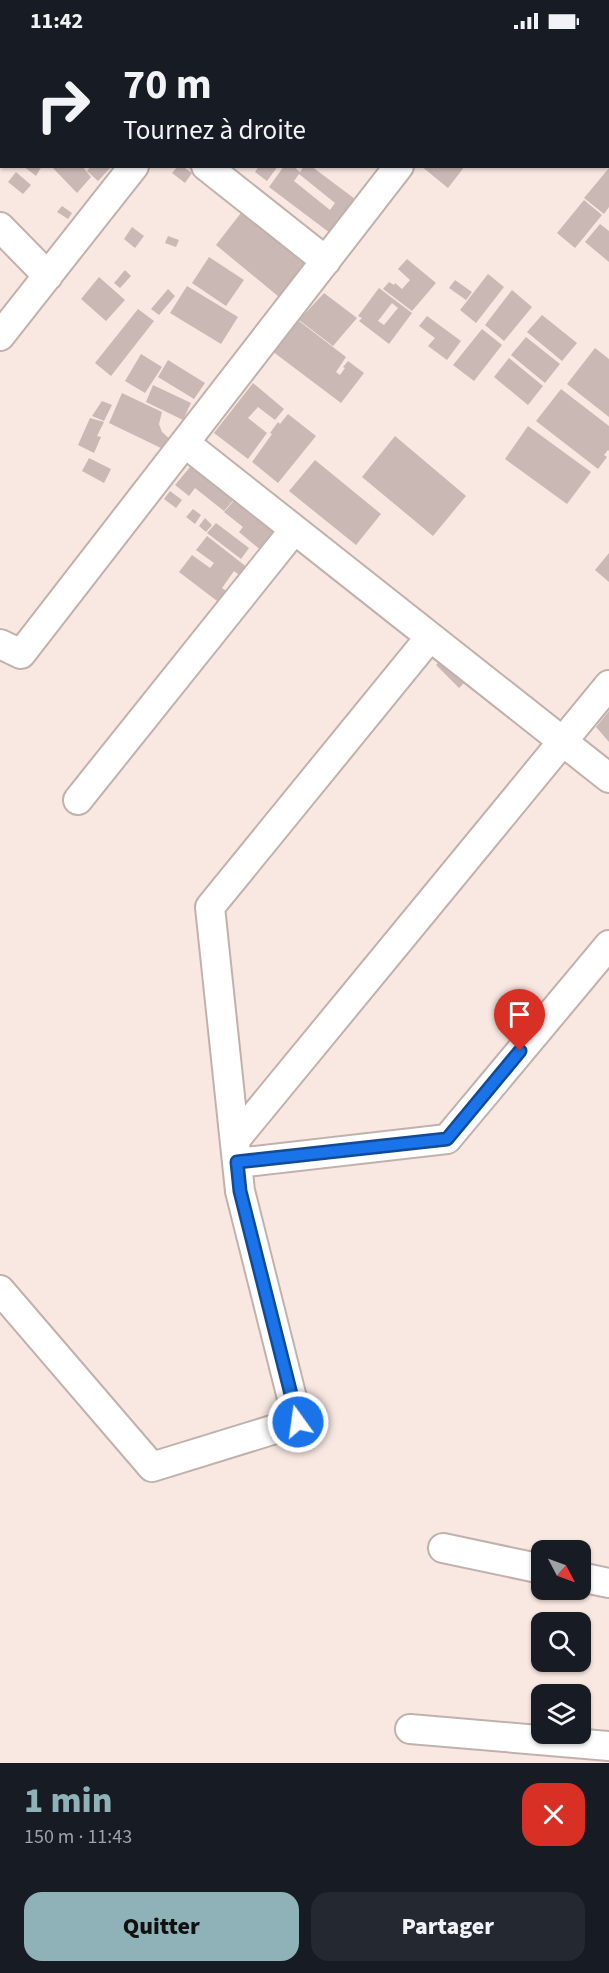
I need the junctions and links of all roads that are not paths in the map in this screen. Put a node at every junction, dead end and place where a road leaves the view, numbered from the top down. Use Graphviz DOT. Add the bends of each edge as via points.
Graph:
graph roads {
  1 [pos="132,168"];
  2 [pos="209,168"];
  3 [pos="397,168"];
  4 [pos="0,227"];
  5 [pos="327,261"];
  6 [pos="48,276"];
  7 [pos="0,336"];
  8 [pos="185,443"];
  9 [pos="294,530"];
  10 [pos="430,637"];
  11 [pos="0,644"];
  12 [pos="609,685"];
  13 [pos="562,741"];
  14 [pos="609,778"];
  15 [pos="78,800"];
  16 [pos="609,945"];
  17 [pos="236,1151"];
  18 [pos="0,1290"];
  19 [pos="443,1548"];
  20 [pos="531,1567"];
  21 [pos="591,1579"];
  22 [pos="609,1583"];
  23 [pos="410,1729"];
  24 [pos="609,1746"];
  1 -- 6 [label="street"];
  2 -- 5 [label="street"];
  3 -- 5 [label="street"];
  4 -- 6 [label="street"];
  5 -- 8 [label="street"];
  6 -- 7 [label="street"];
  8 -- 9 [label="street"];
  8 -- 11 [label="street" via="21,654"];
  9 -- 10 [label="street"];
  9 -- 15 [label="street"];
  10 -- 13 [label="street"];
  10 -- 17 [label="street" via="210,907"];
  12 -- 13 [label="street"];
  13 -- 14 [label="street"];
  13 -- 17 [label="street"];
  16 -- 17 [label="street" via="447,1139"];
  17 -- 18 [label="street" via="240,1191 298,1422 152,1467"];
  19 -- 20 [label="street"];
  21 -- 22 [label="street"];
  23 -- 24 [label="street"];
}
